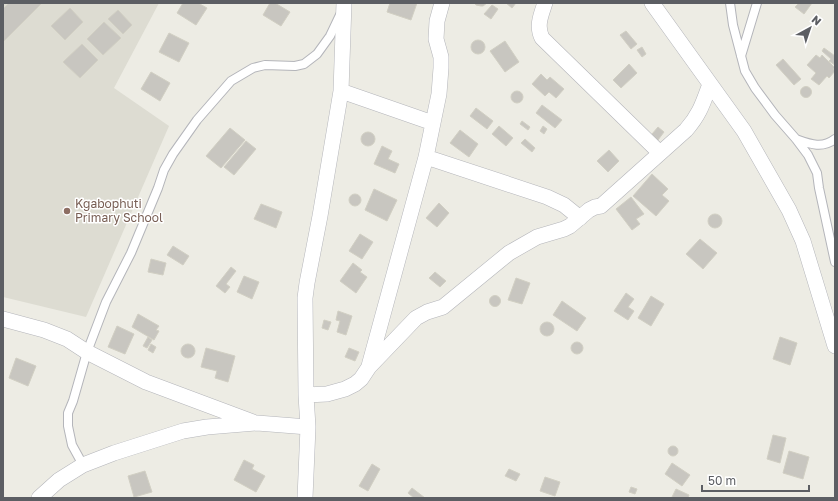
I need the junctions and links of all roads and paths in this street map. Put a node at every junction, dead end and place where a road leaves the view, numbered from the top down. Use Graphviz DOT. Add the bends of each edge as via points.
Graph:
graph roads {
  1 [pos="442,3"];
  2 [pos="545,3"];
  3 [pos="652,3"];
  4 [pos="730,3"];
  5 [pos="758,3"];
  6 [pos="344,5"];
  7 [pos="741,56"];
  8 [pos="710,84"];
  9 [pos="341,91"];
  10 [pos="433,122"];
  11 [pos="796,139"];
  12 [pos="835,139"];
  13 [pos="660,153"];
  14 [pos="426,157"];
  15 [pos="580,218"];
  16 [pos="835,262"];
  17 [pos="3,319"];
  18 [pos="835,346"];
  19 [pos="87,352"];
  20 [pos="369,367"];
  21 [pos="306,395"];
  22 [pos="257,424"];
  23 [pos="308,428"];
  24 [pos="83,465"];
  25 [pos="40,498"];
  26 [pos="305,498"];
  1 -- 10 [label="street" via="436,39 441,68"];
  2 -- 13 [label="street" via="539,21 542,38"];
  3 -- 8 [label="street"];
  4 -- 7 [label="lane"];
  5 -- 7 [label="lane"];
  6 -- 9 [label="street"];
  6 -- 19 [label="lane" via="330,36 317,54 304,64 295,66 265,65 253,68 231,81 198,120 164,170"];
  7 -- 11 [label="lane" via="745,71 755,88"];
  8 -- 13 [label="street" via="700,112"];
  8 -- 18 [label="street" via="744,131 797,228"];
  9 -- 10 [label="street"];
  9 -- 21 [label="street" via="305,298"];
  10 -- 14 [label="street"];
  11 -- 12 [label="lane" via="813,145 823,145"];
  11 -- 16 [label="lane" via="817,173"];
  13 -- 15 [label="street" via="602,206 595,207"];
  14 -- 15 [label="street" via="547,197 564,205"];
  14 -- 20 [label="street"];
  15 -- 20 [label="street" via="564,229 537,237 509,253 443,307 416,318"];
  17 -- 19 [label="street" via="50,332"];
  19 -- 22 [label="street" via="146,382"];
  19 -- 24 [label="lane" via="68,413 72,445"];
  20 -- 21 [label="street" via="355,384 327,394"];
  21 -- 23 [label="street"];
  22 -- 23 [label="street"];
  22 -- 24 [label="street" via="182,431"];
  23 -- 26 [label="street"];
  24 -- 25 [label="street" via="59,480"];
}
